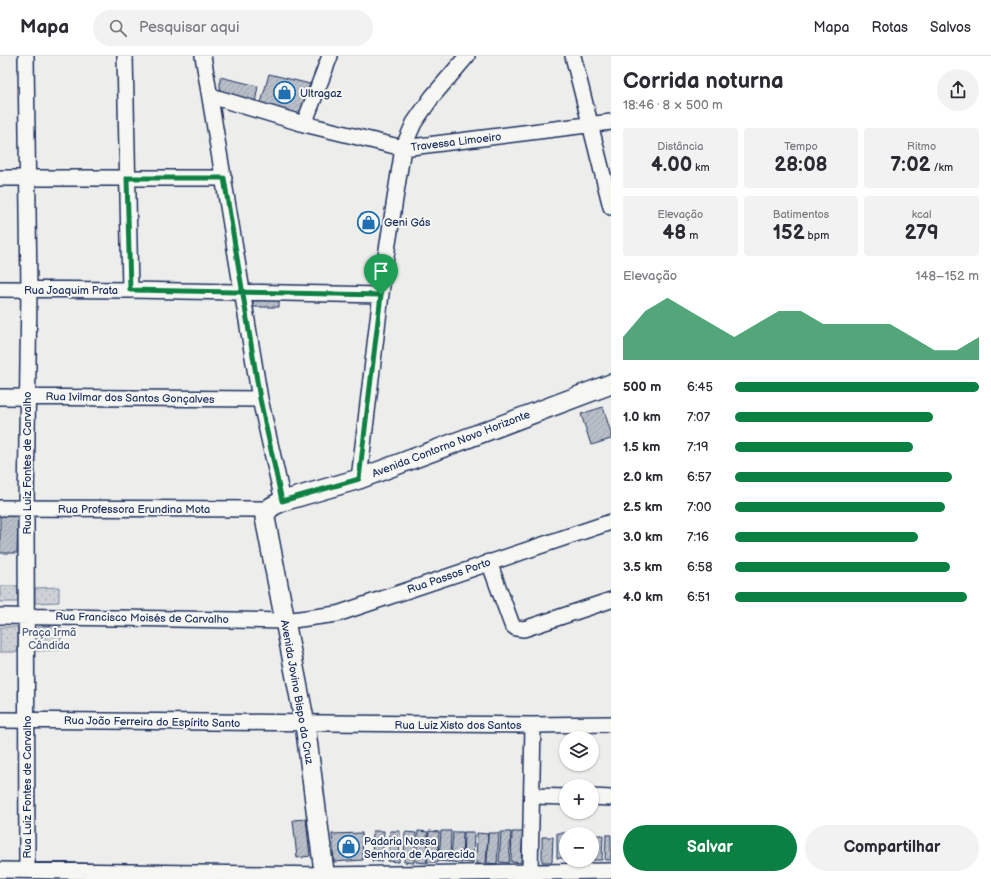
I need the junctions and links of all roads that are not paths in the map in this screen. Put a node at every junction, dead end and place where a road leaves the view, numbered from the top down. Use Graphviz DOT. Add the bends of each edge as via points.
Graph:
graph roads {
  1 [pos="26,56"];
  2 [pos="125,56"];
  3 [pos="203,56"];
  4 [pos="214,56"];
  5 [pos="330,56"];
  6 [pos="467,56"];
  7 [pos="572,56"];
  8 [pos="206,76"];
  9 [pos="211,96"];
  10 [pos="611,122"];
  11 [pos="304,124"];
  12 [pos="589,126"];
  13 [pos="403,148"];
  14 [pos="0,178"];
  15 [pos="127,178"];
  16 [pos="224,178"];
  17 [pos="29,179"];
  18 [pos="611,206"];
  19 [pos="0,289"];
  20 [pos="29,290"];
  21 [pos="130,290"];
  22 [pos="241,293"];
  23 [pos="381,295"];
  24 [pos="611,384"];
  25 [pos="0,397"];
  26 [pos="27,397"];
  27 [pos="260,399"];
  28 [pos="359,479"];
  29 [pos="275,505"];
  30 [pos="0,508"];
  31 [pos="26,508"];
  32 [pos="611,522"];
  33 [pos="489,562"];
  34 [pos="611,600"];
  35 [pos="0,616"];
  36 [pos="27,616"];
  37 [pos="285,621"];
  38 [pos="0,720"];
  39 [pos="27,720"];
  40 [pos="305,724"];
  41 [pos="611,724"];
  42 [pos="533,725"];
  43 [pos="533,796"];
  44 [pos="559,797"];
  45 [pos="599,797"];
  46 [pos="611,798"];
  47 [pos="0,870"];
  48 [pos="27,870"];
  49 [pos="530,871"];
  50 [pos="611,871"];
  51 [pos="325,877"];
  1 -- 17 [label="street, Rua Luiz Fontes de Carvalho"];
  2 -- 15 [label="street"];
  3 -- 8 [label="street, Avenida Jovino Bispo da Cruz"];
  4 -- 8 [label="street"];
  5 -- 11 [label="street"];
  6 -- 13 [label="street" via="432,97 414,123"];
  7 -- 12 [label="street"];
  8 -- 9 [label="street, Avenida Jovino Bispo da Cruz"];
  9 -- 11 [label="street, Travessa Limoeiro"];
  9 -- 16 [label="street, Avenida Jovino Bispo da Cruz"];
  10 -- 12 [label="street, Travessa Limoeiro"];
  11 -- 13 [label="street, Travessa Limoeiro"];
  12 -- 13 [label="street, Travessa Limoeiro"];
  12 -- 18 [label="street"];
  13 -- 23 [label="street"];
  14 -- 17 [label="street"];
  15 -- 16 [label="street"];
  15 -- 17 [label="street"];
  15 -- 21 [label="street"];
  16 -- 22 [label="street, Avenida Jovino Bispo da Cruz"];
  17 -- 20 [label="street, Rua Luiz Fontes de Carvalho"];
  19 -- 20 [label="street, Rua Joaquim Prata"];
  20 -- 21 [label="street, Rua Joaquim Prata"];
  20 -- 26 [label="street, Rua Luiz Fontes de Carvalho"];
  21 -- 22 [label="street, Rua Joaquim Prata"];
  22 -- 23 [label="street, Rua Joaquim Prata"];
  22 -- 27 [label="street, Avenida Jovino Bispo da Cruz"];
  23 -- 28 [label="street"];
  24 -- 28 [label="main road, Avenida Contorno Novo Horizonte"];
  25 -- 26 [label="street, Rua Ivilmar dos Santos Gonçalves"];
  26 -- 27 [label="street, Rua Ivilmar dos Santos Gonçalves"];
  26 -- 31 [label="street, Rua Luiz Fontes de Carvalho"];
  27 -- 29 [label="street, Avenida Jovino Bispo da Cruz"];
  28 -- 29 [label="main road, Avenida Contorno Novo Horizonte"];
  29 -- 31 [label="street, Rua Professora Erundina Mota"];
  29 -- 37 [label="main road, Avenida Jovino Bispo da Cruz" via="265,518"];
  30 -- 31 [label="street, Rua Professora Erundina Mota"];
  31 -- 36 [label="street, Rua Luiz Fontes de Carvalho"];
  32 -- 33 [label="street, Rua Passos Porto"];
  33 -- 34 [label="street" via="512,626 516,628 524,629"];
  33 -- 37 [label="street, Rua Passos Porto" via="337,614"];
  35 -- 36 [label="street, Rua Francisco Moisés de Carvalho"];
  36 -- 37 [label="street, Rua Francisco Moisés de Carvalho"];
  36 -- 39 [label="street, Rua Luiz Fontes de Carvalho"];
  37 -- 40 [label="main road, Avenida Jovino Bispo da Cruz"];
  38 -- 39 [label="street, Rua João Ferreira do Espírito Santo"];
  39 -- 40 [label="street, Rua João Ferreira do Espírito Santo"];
  39 -- 48 [label="street, Rua Luiz Fontes de Carvalho"];
  40 -- 42 [label="street, Rua Luiz Xisto dos Santos"];
  40 -- 51 [label="main road, Avenida Jovino Bispo da Cruz"];
  41 -- 42 [label="street, Rua Luiz Xisto dos Santos"];
  42 -- 43 [label="street"];
  43 -- 44 [label="street"];
  43 -- 49 [label="street"];
  45 -- 46 [label="street"];
  47 -- 48 [label="street"];
  48 -- 51 [label="street"];
  49 -- 50 [label="street"];
  49 -- 51 [label="street"];
}
